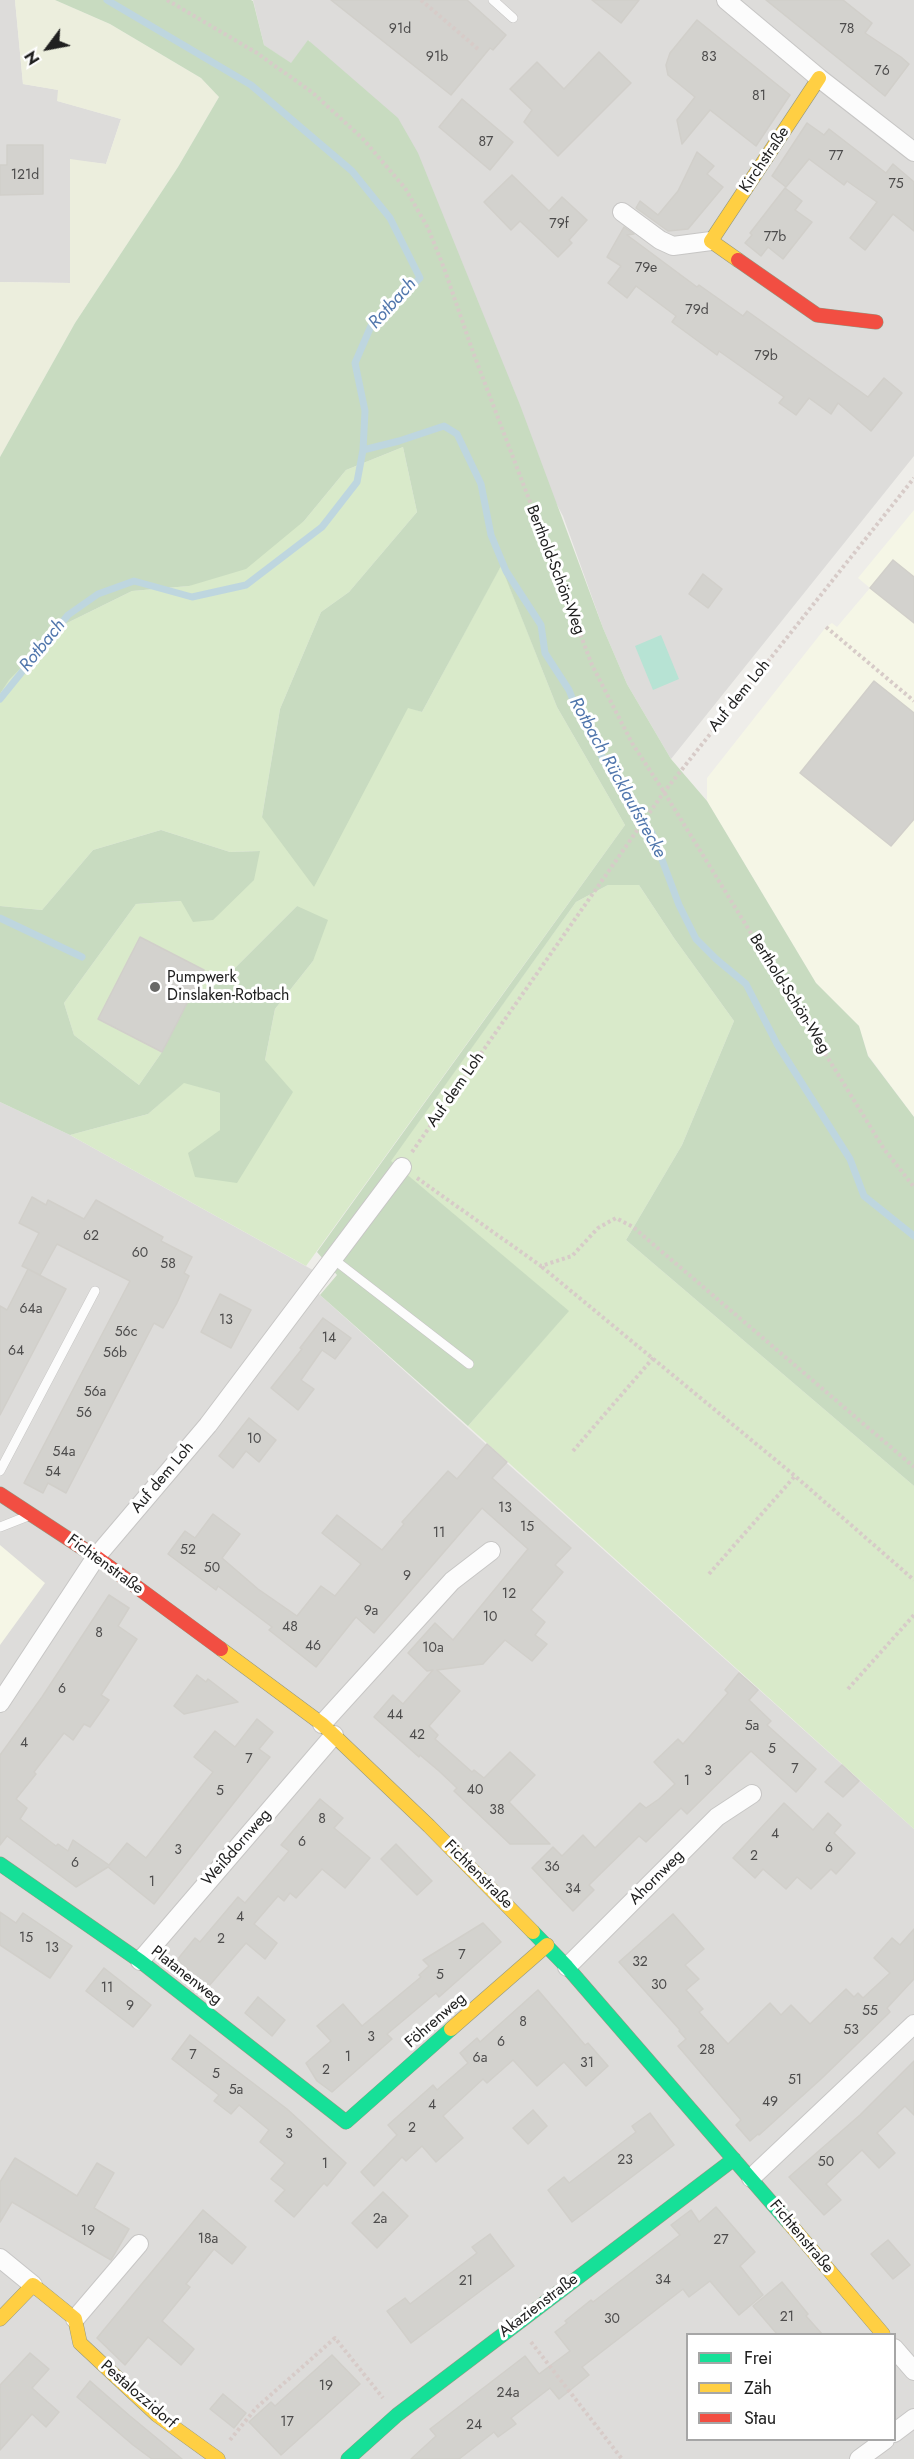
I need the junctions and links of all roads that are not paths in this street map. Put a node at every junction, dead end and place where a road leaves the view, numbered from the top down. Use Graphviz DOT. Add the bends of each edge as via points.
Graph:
graph roads {
  1 [pos="493,0"];
  2 [pos="726,0"];
  3 [pos="513,18"];
  4 [pos="819,78"];
  5 [pos="914,152"];
  6 [pos="622,212"];
  7 [pos="711,241"];
  8 [pos="876,322"];
  9 [pos="402,1167"];
  10 [pos="332,1258"];
  11 [pos="95,1291"];
  12 [pos="469,1364"];
  13 [pos="0,1471"];
  14 [pos="0,1494"];
  15 [pos="32,1514"];
  16 [pos="0,1527"];
  17 [pos="491,1551"];
  18 [pos="96,1557"];
  19 [pos="0,1703"];
  20 [pos="328,1730"];
  21 [pos="752,1794"];
  22 [pos="0,1864"];
  23 [pos="547,1945"];
  24 [pos="140,1961"];
  25 [pos="567,1967"];
  26 [pos="914,2024"];
  27 [pos="346,2122"];
  28 [pos="734,2158"];
  29 [pos="751,2178"];
  30 [pos="139,2244"];
  31 [pos="0,2258"];
  32 [pos="33,2285"];
  33 [pos="0,2319"];
  34 [pos="75,2319"];
  35 [pos="882,2333"];
  36 [pos="896,2350"];
  37 [pos="914,2371"];
  38 [pos="914,2418"];
  39 [pos="896,2432"];
  40 [pos="882,2441"];
  41 [pos="217,2458"];
  42 [pos="348,2459"];
  43 [pos="858,2459"];
  1 -- 3 [label="lane"];
  2 -- 4 [label="street"];
  4 -- 5 [label="street"];
  4 -- 7 [label="street, Kirchstraße"];
  6 -- 7 [label="street" via="673,246"];
  7 -- 8 [label="street" via="817,315"];
  9 -- 10 [label="street, Auf dem Loh"];
  10 -- 12 [label="lane"];
  10 -- 18 [label="street, Auf dem Loh" via="208,1425"];
  11 -- 13 [label="lane"];
  14 -- 15 [label="street, Fichtenstraße"];
  15 -- 16 [label="lane"];
  15 -- 18 [label="street, Fichtenstraße"];
  17 -- 20 [label="street, Weißdornweg" via="452,1581"];
  18 -- 19 [label="street, Auf dem Loh"];
  18 -- 20 [label="street, Fichtenstraße"];
  20 -- 23 [label="street, Fichtenstraße"];
  20 -- 24 [label="street, Weißdornweg"];
  21 -- 25 [label="street, Ahornweg" via="717,1817"];
  22 -- 24 [label="street, Platanenweg"];
  23 -- 25 [label="street, Fichtenstraße"];
  23 -- 27 [label="street, Föhrenweg"];
  24 -- 27 [label="street, Platanenweg"];
  25 -- 28 [label="street, Fichtenstraße"];
  26 -- 29 [label="street"];
  28 -- 29 [label="street, Fichtenstraße"];
  28 -- 42 [label="street, Akazienstraße" via="397,2415"];
  29 -- 35 [label="street, Fichtenstraße"];
  30 -- 34 [label="street"];
  31 -- 32 [label="street"];
  32 -- 33 [label="street"];
  32 -- 34 [label="street"];
  34 -- 41 [label="street, Pestalozzidorf" via="80,2343 157,2415"];
  36 -- 37 [label="street"];
  38 -- 39 [label="street"];
  40 -- 43 [label="street"];
}
